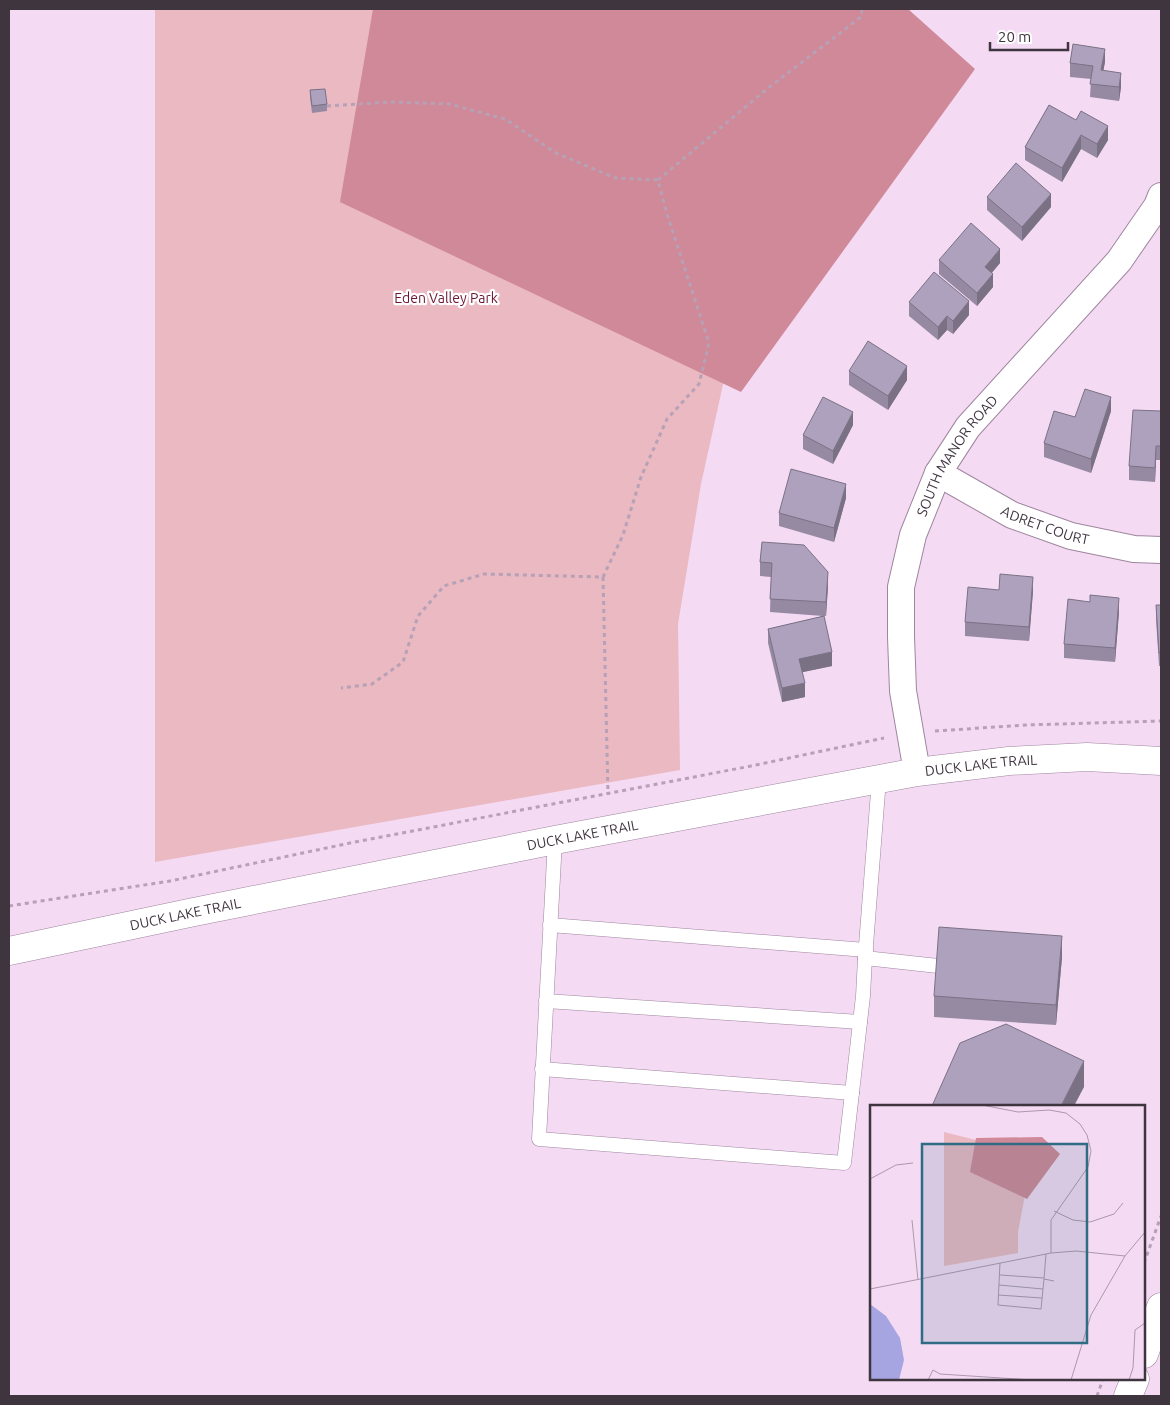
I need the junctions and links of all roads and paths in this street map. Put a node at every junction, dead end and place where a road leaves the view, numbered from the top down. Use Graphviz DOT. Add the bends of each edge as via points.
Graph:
graph roads {
  1 [pos="862,9"];
  2 [pos="327,106"];
  3 [pos="658,180"];
  4 [pos="1161,196"];
  5 [pos="938,473"];
  6 [pos="1161,550"];
  7 [pos="603,578"];
  8 [pos="342,688"];
  9 [pos="1161,721"];
  10 [pos="910,732"];
  11 [pos="1161,761"];
  12 [pos="917,772"];
  13 [pos="879,779"];
  14 [pos="608,794"];
  15 [pos="555,840"];
  16 [pos="9,906"];
  17 [pos="550,925"];
  18 [pos="9,951"];
  19 [pos="865,954"];
  20 [pos="938,966"];
  21 [pos="546,1000"];
  22 [pos="860,1022"];
  23 [pos="542,1069"];
  24 [pos="852,1092"];
  25 [pos="1161,1216"];
  26 [pos="1145,1259"];
  27 [pos="1161,1307"];
  28 [pos="1145,1351"];
  29 [pos="1103,1380"];
  30 [pos="1135,1380"];
  31 [pos="1097,1396"];
  32 [pos="1128,1396"];
  1 -- 3 [label="path" via="861,17"];
  2 -- 3 [label="path" via="393,102 449,104 505,119 556,153 615,178"];
  3 -- 7 [label="path" via="708,344 699,384 667,419"];
  4 -- 5 [label="street, SOUTH MANOR ROAD" via="1119,260 968,427"];
  5 -- 6 [label="street, ADRET COURT" via="1012,515 1071,536 1134,549"];
  5 -- 10 [label="street, SOUTH MANOR ROAD" via="913,535 901,586 903,691"];
  7 -- 8 [label="path" via="484,574 444,586 418,616 403,662 372,684"];
  7 -- 14 [label="path"];
  9 -- 10 [label="path"];
  10 -- 12 [label="street, SOUTH MANOR ROAD"];
  10 -- 14 [label="path"];
  11 -- 12 [label="street, DUCK LAKE TRAIL" via="1087,758 1009,760"];
  12 -- 13 [label="street, DUCK LAKE TRAIL"];
  13 -- 15 [label="street, DUCK LAKE TRAIL"];
  13 -- 19 [label="lane"];
  14 -- 16 [label="path" via="170,881"];
  15 -- 17 [label="lane"];
  15 -- 18 [label="street, DUCK LAKE TRAIL"];
  17 -- 19 [label="lane"];
  17 -- 21 [label="lane"];
  19 -- 20 [label="lane"];
  19 -- 22 [label="lane"];
  21 -- 22 [label="lane"];
  21 -- 23 [label="lane"];
  22 -- 24 [label="lane"];
  23 -- 24 [label="lane"];
  23 -- 24 [label="lane" via="538,1139 844,1163"];
  25 -- 26 [label="path"];
  27 -- 28 [label="street"];
  29 -- 31 [label="path"];
  30 -- 32 [label="street"];
}
